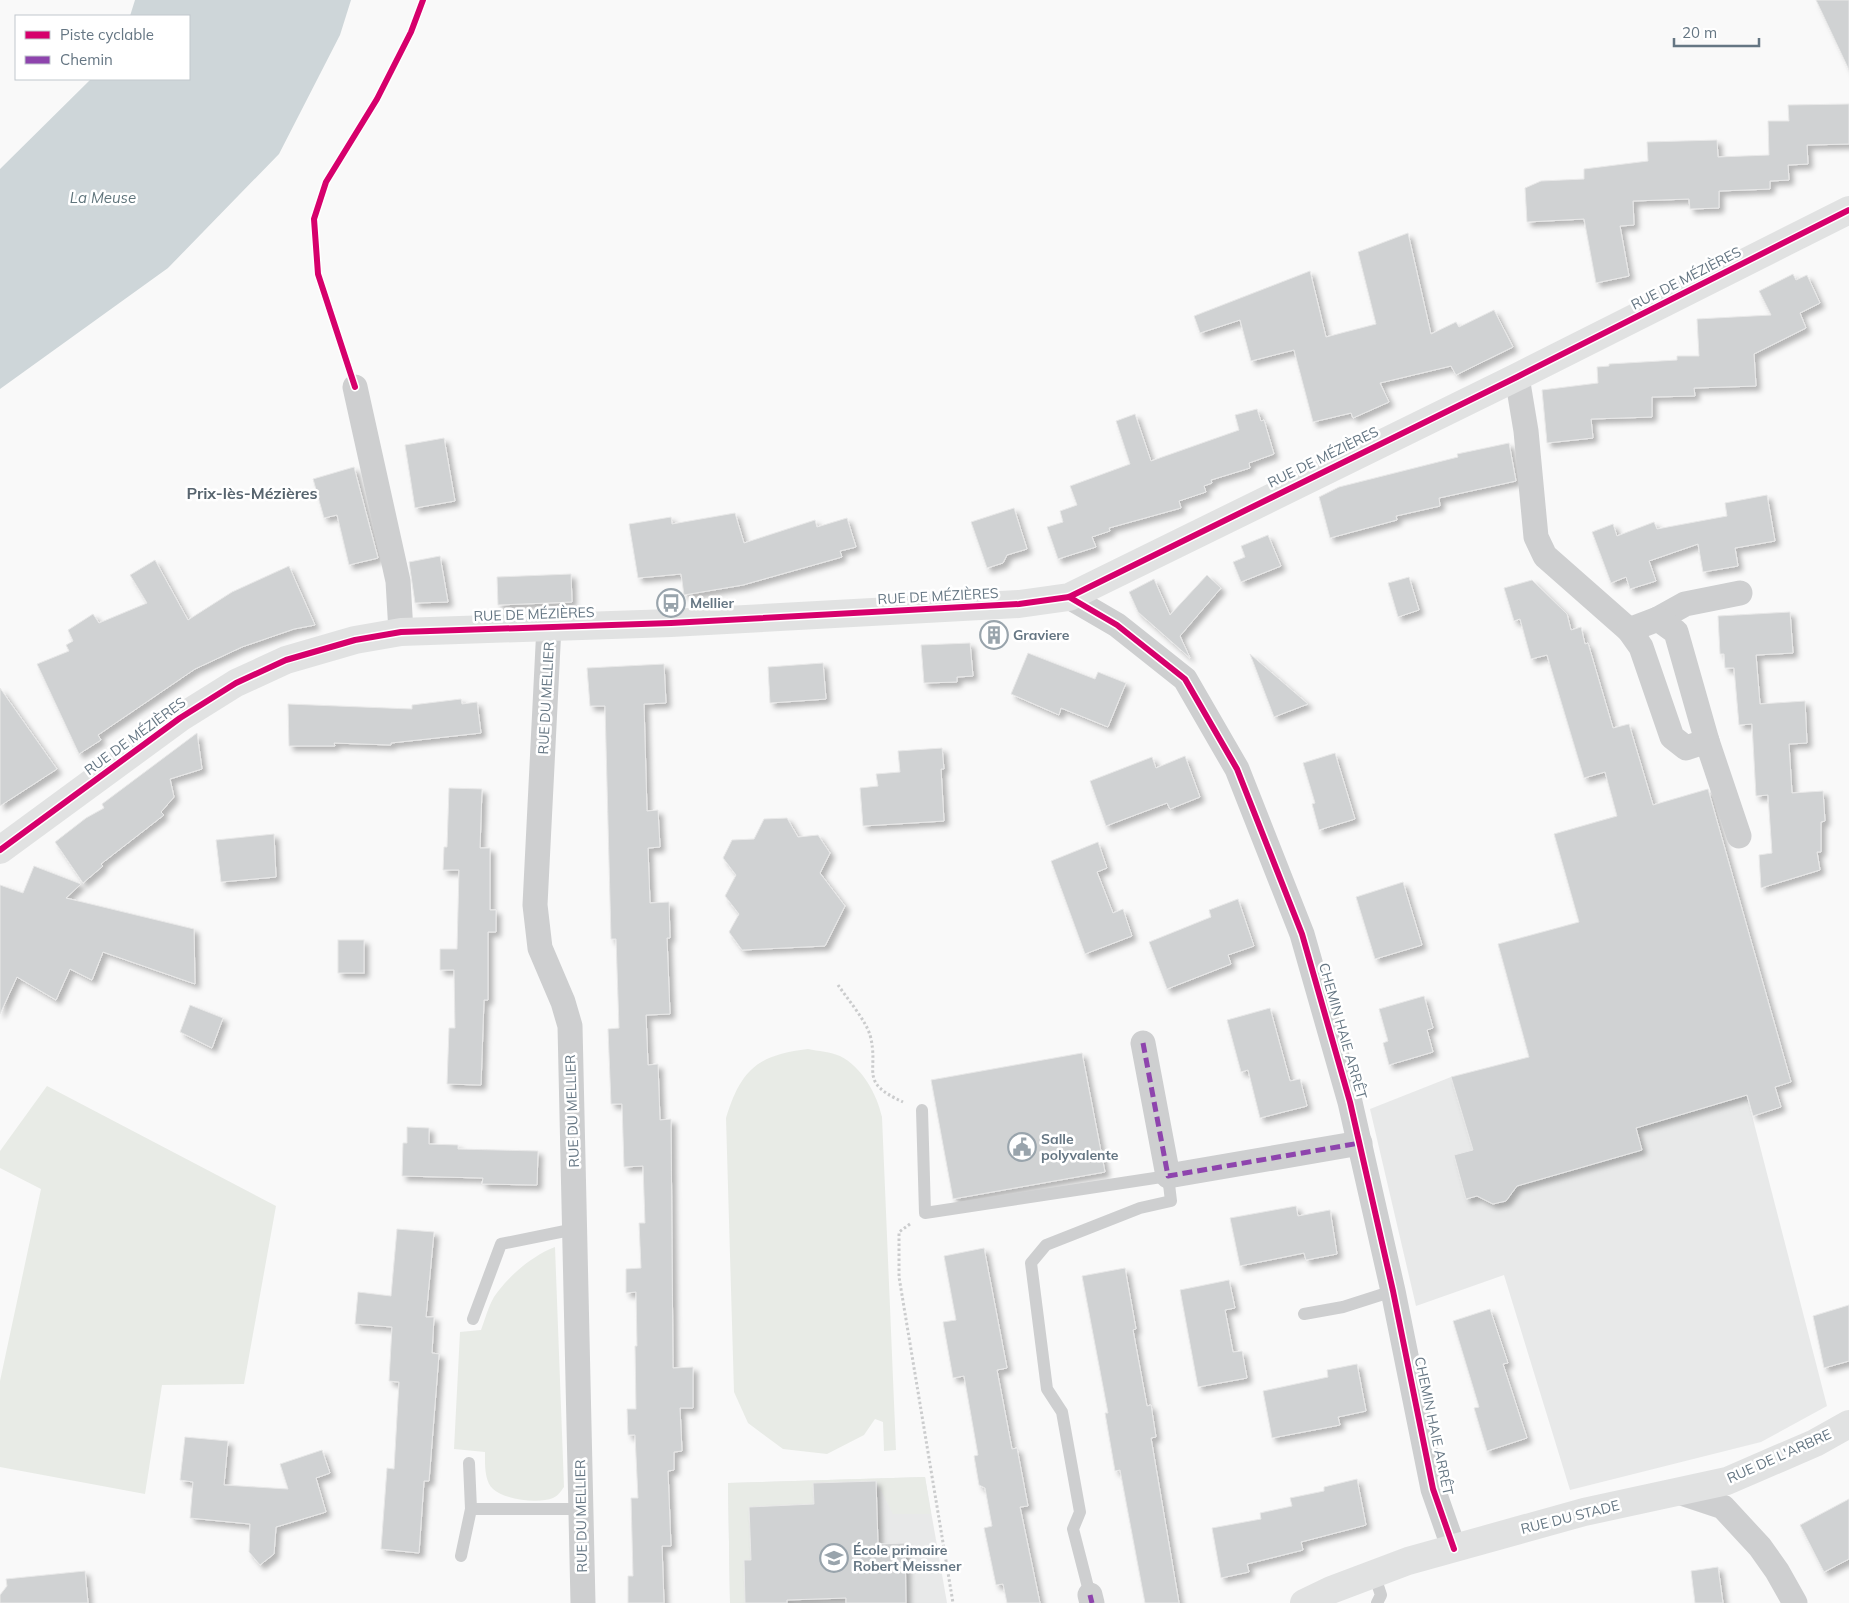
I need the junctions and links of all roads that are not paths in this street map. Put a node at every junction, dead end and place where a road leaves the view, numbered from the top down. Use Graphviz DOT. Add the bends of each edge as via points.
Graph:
graph roads {
  1 [pos="1849,210"];
  2 [pos="1517,377"];
  3 [pos="355,387"];
  4 [pos="1740,593"];
  5 [pos="1069,596"];
  6 [pos="1658,619"];
  7 [pos="549,626"];
  8 [pos="1629,630"];
  9 [pos="401,632"];
  10 [pos="1707,741"];
  11 [pos="1739,836"];
  12 [pos="0,850"];
  13 [pos="1143,1043"];
  14 [pos="922,1110"];
  15 [pos="1360,1144"];
  16 [pos="1168,1176"];
  17 [pos="575,1229"];
  18 [pos="1393,1291"];
  19 [pos="1304,1314"];
  20 [pos="473,1319"];
  21 [pos="1849,1424"];
  22 [pos="470,1463"];
  23 [pos="1678,1492"];
  24 [pos="471,1509"];
  25 [pos="581,1509"];
  26 [pos="1454,1549"];
  27 [pos="461,1556"];
  28 [pos="1374,1574"];
  29 [pos="1091,1599"];
  30 [pos="584,1603"];
  31 [pos="1304,1603"];
  32 [pos="1377,1603"];
  33 [pos="1795,1603"];
  1 -- 2 [label="street, RUE DE MÉZIÈRES"];
  2 -- 5 [label="street, RUE DE MÉZIÈRES"];
  2 -- 8 [label="street" via="1526,431 1536,537 1545,556"];
  3 -- 9 [label="street" via="398,581"];
  4 -- 6 [label="street" via="1685,604"];
  5 -- 7 [label="street, RUE DE MÉZIÈRES" via="1019,604 671,623"];
  5 -- 15 [label="street, CHEMIN HAIE ARRÊT" via="1117,625 1185,679 1237,769 1302,934"];
  6 -- 8 [label="street"];
  6 -- 10 [label="street" via="1676,632"];
  7 -- 9 [label="street, RUE DE MÉZIÈRES"];
  7 -- 17 [label="street, RUE DU MELLIER" via="535,905 540,948 564,1002 570,1026"];
  8 -- 10 [label="street" via="1641,647 1672,737 1686,748"];
  9 -- 12 [label="street, RUE DE MÉZIÈRES" via="318,649 236,683 180,718"];
  10 -- 11 [label="street"];
  13 -- 16 [label="street"];
  14 -- 16 [label="lane" via="925,1213"];
  15 -- 16 [label="street"];
  15 -- 18 [label="street, CHEMIN HAIE ARRÊT"];
  16 -- 29 [label="lane" via="1171,1201 1140,1208 1046,1245 1030,1263 1047,1389 1062,1412 1080,1512 1073,1529"];
  17 -- 20 [label="lane" via="501,1244"];
  17 -- 25 [label="street, RUE DU MELLIER"];
  18 -- 19 [label="lane" via="1343,1307"];
  18 -- 26 [label="street, CHEMIN HAIE ARRÊT" via="1433,1489"];
  21 -- 23 [label="street, RUE DE L'ARBRE" via="1815,1443 1727,1481"];
  22 -- 24 [label="lane"];
  23 -- 26 [label="street, RUE DU STADE" via="1584,1512"];
  23 -- 33 [label="street, RUE DU STADE" via="1722,1506 1760,1547"];
  24 -- 25 [label="lane"];
  24 -- 27 [label="lane"];
  25 -- 30 [label="street, RUE DU MELLIER"];
  26 -- 28 [label="street, RUE DU STADE"];
  28 -- 31 [label="street, RUE DU STADE"];
  28 -- 32 [label="lane" via="1381,1596"];
}
